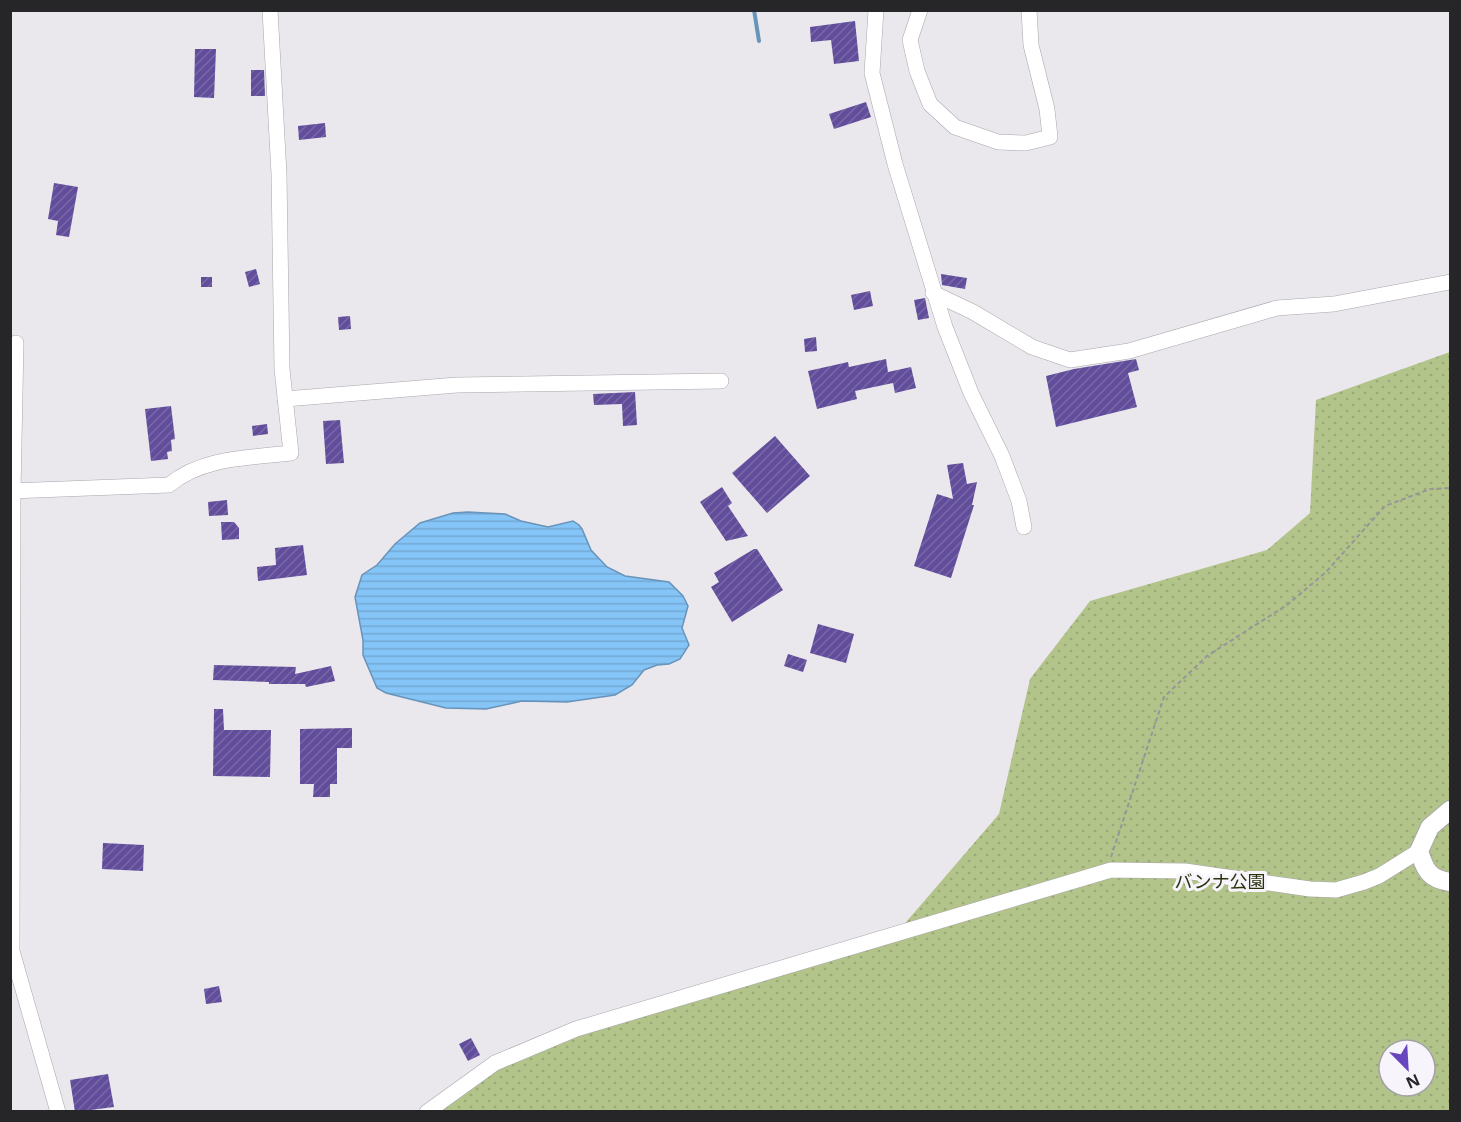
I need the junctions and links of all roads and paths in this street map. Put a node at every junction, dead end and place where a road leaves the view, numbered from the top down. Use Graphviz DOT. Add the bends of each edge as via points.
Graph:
graph roads {
  1 [pos="270,10"];
  2 [pos="876,10"];
  3 [pos="920,10"];
  4 [pos="1029,10"];
  5 [pos="1450,282"];
  6 [pos="933,293"];
  7 [pos="16,343"];
  8 [pos="721,381"];
  9 [pos="285,399"];
  10 [pos="1450,488"];
  11 [pos="12,491"];
  12 [pos="1024,527"];
  13 [pos="1450,810"];
  14 [pos="1412,855"];
  15 [pos="1107,871"];
  16 [pos="1450,882"];
  17 [pos="11,884"];
  18 [pos="58,1112"];
  19 [pos="427,1112"];
  1 -- 9 [label="street"];
  2 -- 6 [label="street" via="872,73"];
  3 -- 4 [label="street" via="910,39 930,104 955,127 998,142 1026,143 1050,137 1031,45"];
  5 -- 6 [label="street" via="1334,304 1277,308 1129,351 1070,360 1032,347"];
  6 -- 12 [label="street" via="971,393 1002,456"];
  7 -- 11 [label="street"];
  8 -- 9 [label="street" via="457,385"];
  9 -- 11 [label="street" via="291,453 212,463 195,468 169,485"];
  10 -- 15 [label="path" via="1430,489 1385,506 1326,572 1287,605 1208,656 1164,697"];
  11 -- 17 [label="street"];
  13 -- 14 [label="street" via="1430,826"];
  14 -- 15 [label="street" via="1364,882 1336,890 1185,871"];
  14 -- 16 [label="street" via="1439,881"];
  15 -- 19 [label="street" via="576,1029 495,1063"];
  17 -- 18 [label="street" via="12,951"];
}
